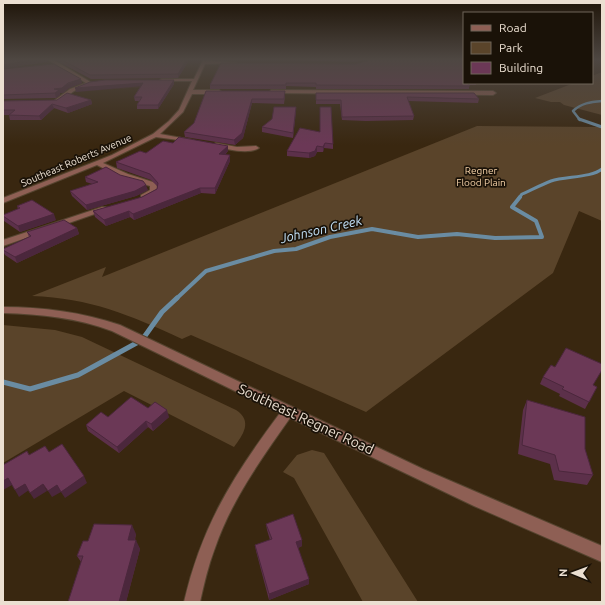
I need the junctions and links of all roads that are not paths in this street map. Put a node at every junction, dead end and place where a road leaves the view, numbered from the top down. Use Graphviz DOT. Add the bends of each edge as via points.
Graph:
graph roads {
  1 [pos="77,88"];
  2 [pos="193,88"];
  3 [pos="192,92"];
  4 [pos="223,92"];
  5 [pos="263,92"];
  6 [pos="493,92"];
  7 [pos="49,102"];
  8 [pos="155,135"];
  9 [pos="200,142"];
  10 [pos="208,144"];
  11 [pos="256,148"];
  12 [pos="97,163"];
  13 [pos="3,200"];
  14 [pos="133,201"];
  15 [pos="113,207"];
  16 [pos="3,243"];
  17 [pos="3,310"];
  18 [pos="288,411"];
  19 [pos="602,554"];
  20 [pos="192,602"];
  1 -- 7 [label="street" via="58,101"];
  2 -- 3 [label="street, Southeast Roberts Avenue"];
  3 -- 4 [label="street"];
  3 -- 8 [label="street, Southeast Roberts Avenue" via="177,117"];
  5 -- 6 [label="street"];
  8 -- 9 [label="street"];
  8 -- 12 [label="street, Southeast Roberts Avenue"];
  10 -- 11 [label="street" via="237,149"];
  12 -- 13 [label="street, Southeast Roberts Avenue"];
  12 -- 14 [label="street" via="152,185 154,191 150,195"];
  15 -- 16 [label="street"];
  17 -- 18 [label="street, Southeast Regner Road" via="65,314 116,328"];
  18 -- 19 [label="street, Southeast Regner Road"];
  18 -- 20 [label="street" via="255,456 226,503 203,561"];
}
